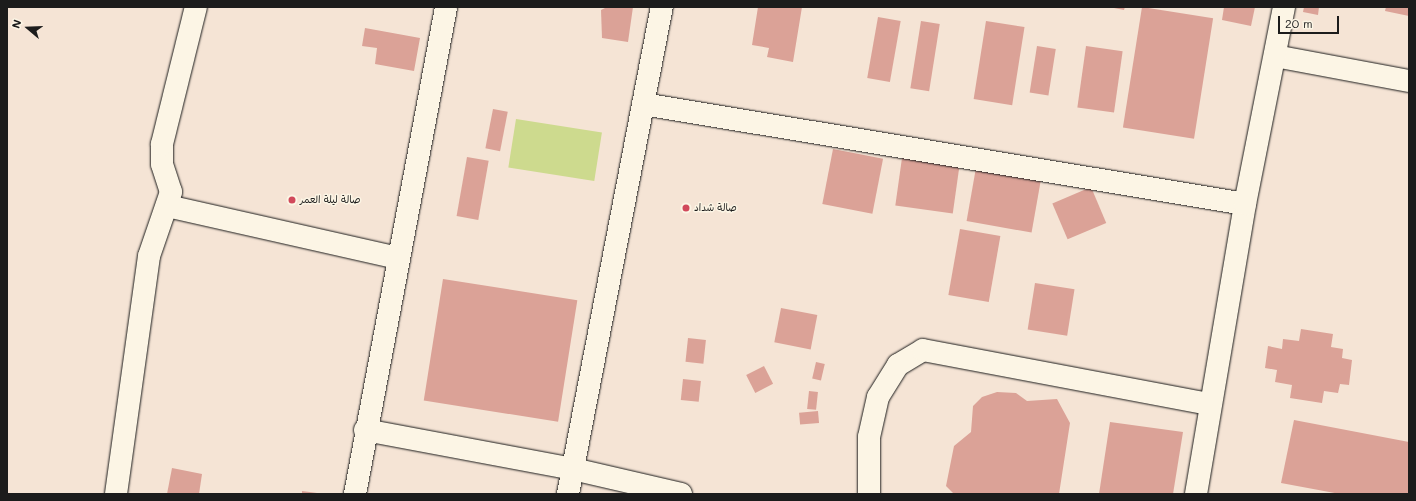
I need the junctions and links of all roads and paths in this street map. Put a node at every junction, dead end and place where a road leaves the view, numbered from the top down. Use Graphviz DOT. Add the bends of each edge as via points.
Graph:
graph roads {
  1 [pos="196,7"];
  2 [pos="446,7"];
  3 [pos="662,7"];
  4 [pos="1284,7"];
  5 [pos="1274,56"];
  6 [pos="1409,81"];
  7 [pos="643,104"];
  8 [pos="1245,204"];
  9 [pos="167,206"];
  10 [pos="398,258"];
  11 [pos="1210,404"];
  12 [pos="365,430"];
  13 [pos="573,469"];
  14 [pos="116,494"];
  15 [pos="354,494"];
  16 [pos="568,494"];
  17 [pos="681,494"];
  18 [pos="869,494"];
  19 [pos="1196,494"];
  1 -- 9 [label="street" via="162,144 162,164 171,192"];
  2 -- 10 [label="street"];
  3 -- 7 [label="street"];
  4 -- 5 [label="street"];
  5 -- 6 [label="street"];
  5 -- 8 [label="street"];
  7 -- 8 [label="street"];
  7 -- 13 [label="street"];
  8 -- 11 [label="street"];
  9 -- 10 [label="street"];
  9 -- 14 [label="street" via="157,225 149,256"];
  10 -- 12 [label="street"];
  11 -- 18 [label="street" via="923,350 898,365 878,397 869,437"];
  11 -- 19 [label="street"];
  12 -- 13 [label="street"];
  12 -- 15 [label="street"];
  13 -- 16 [label="street"];
  13 -- 17 [label="street"];
}
